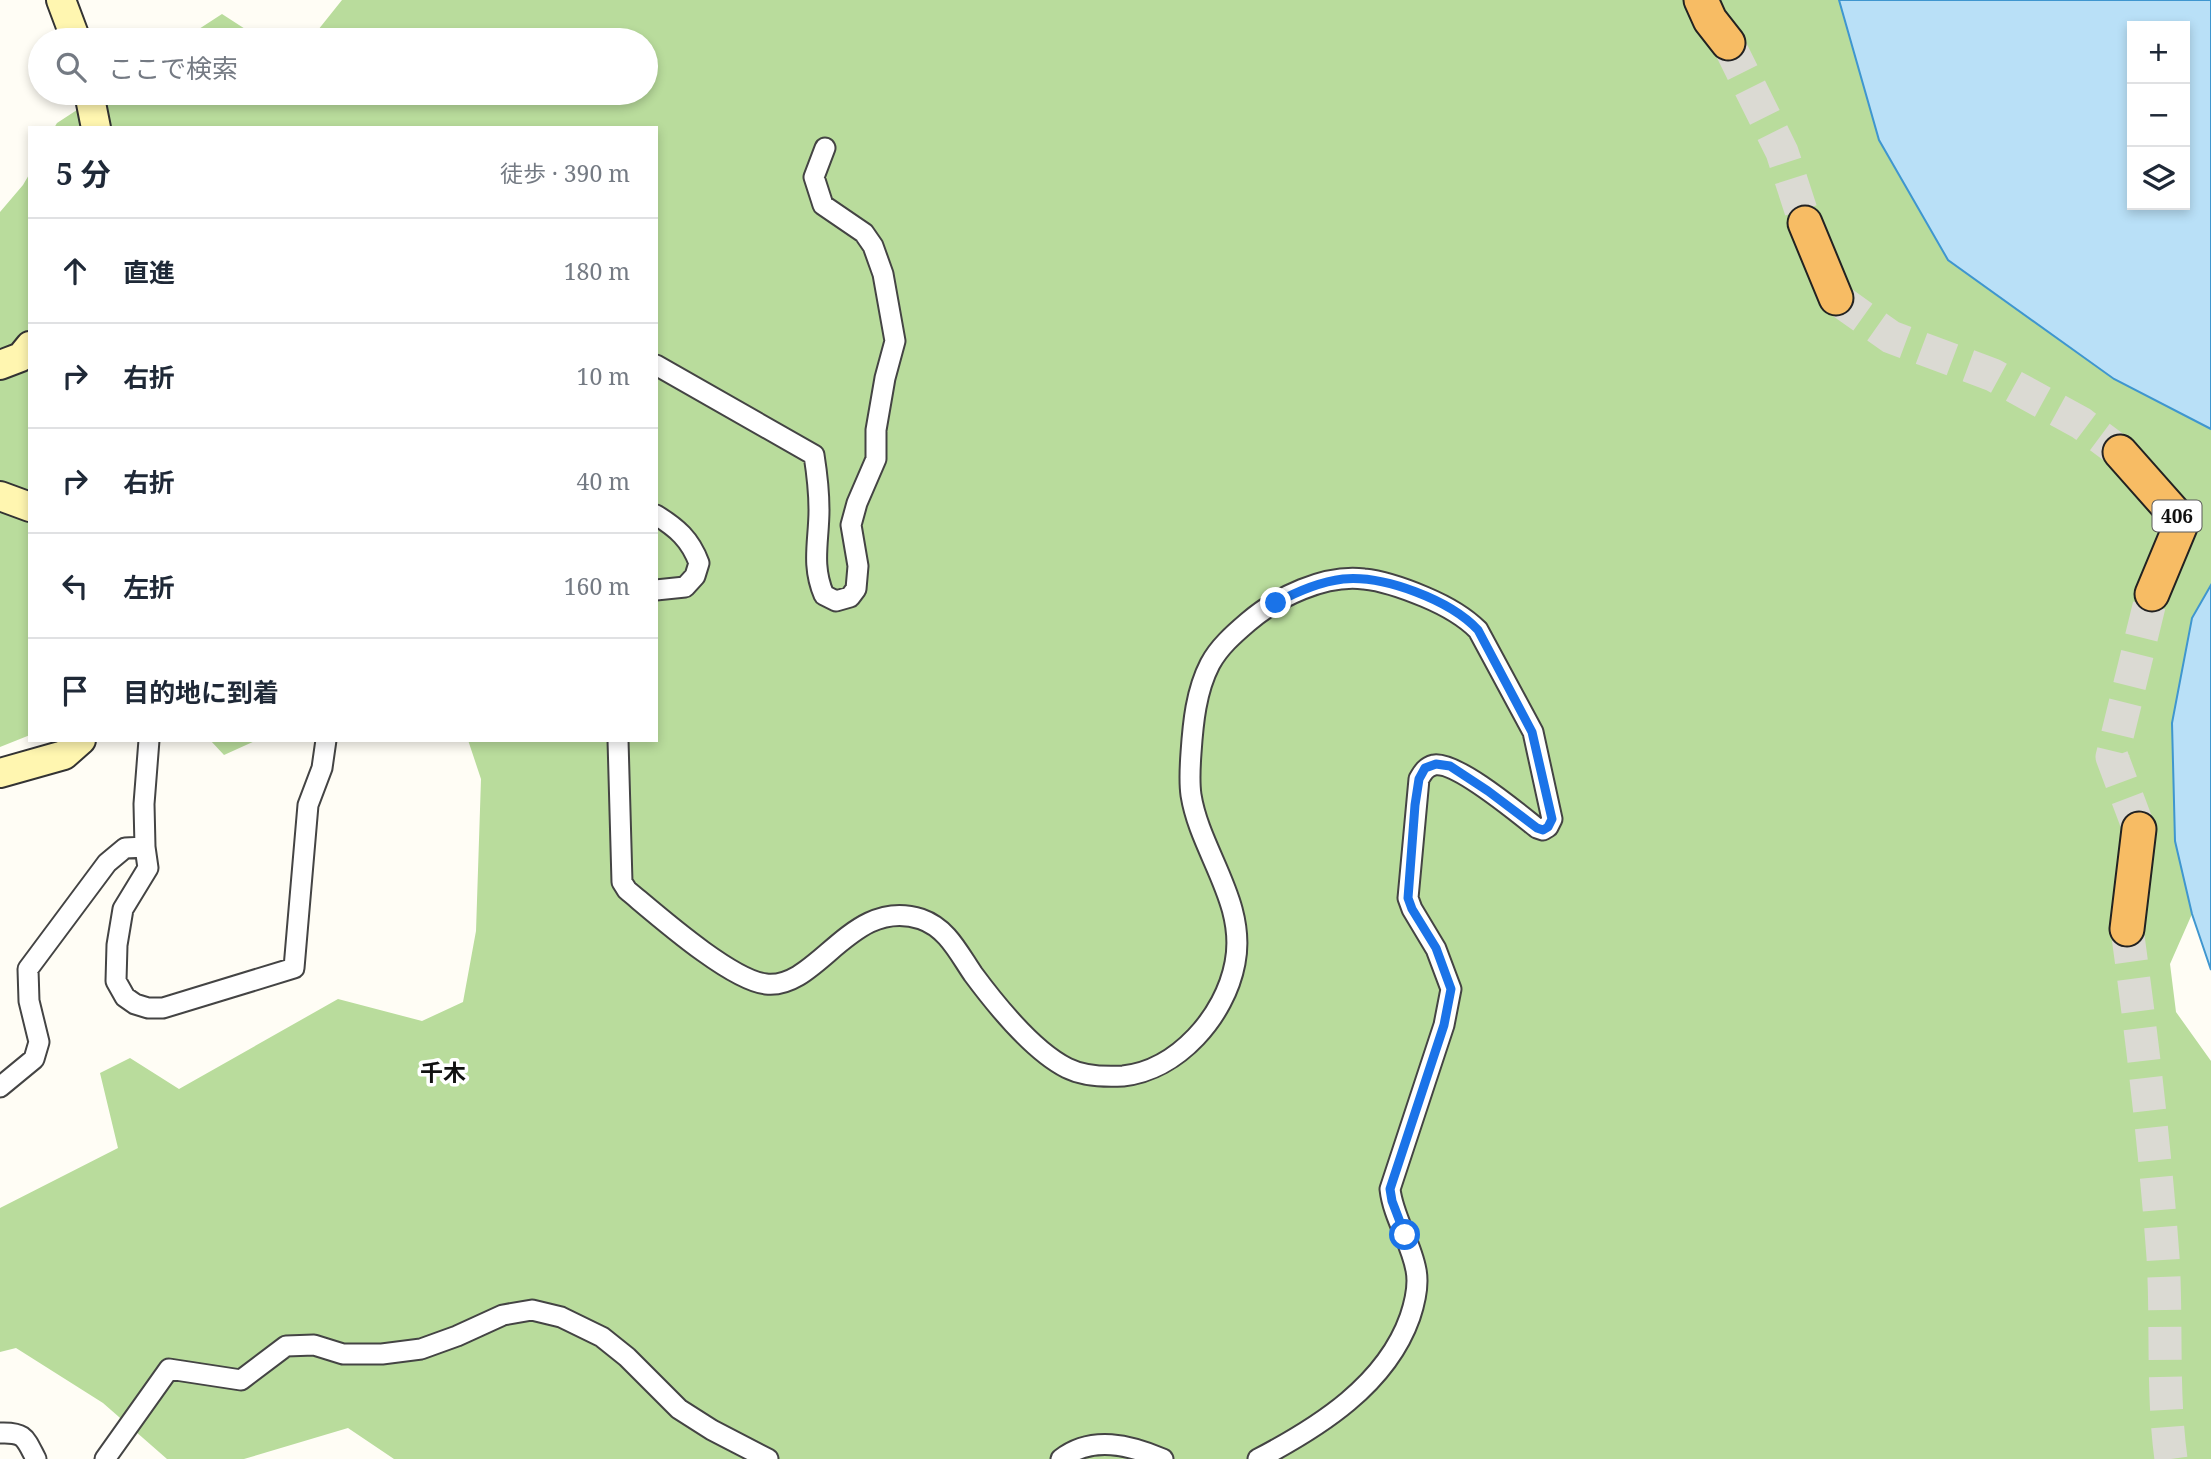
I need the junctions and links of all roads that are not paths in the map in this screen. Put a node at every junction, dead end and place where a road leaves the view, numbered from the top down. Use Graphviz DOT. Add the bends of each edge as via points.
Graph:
graph roads {
  1 [pos="61,0"];
  2 [pos="1701,0"];
  3 [pos="72,28"];
  4 [pos="1728,43"];
  5 [pos="91,105"];
  6 [pos="96,126"];
  7 [pos="825,148"];
  8 [pos="1805,223"];
  9 [pos="1836,298"];
  10 [pos="28,348"];
  11 [pos="0,365"];
  12 [pos="658,366"];
  13 [pos="2120,453"];
  14 [pos="0,496"];
  15 [pos="28,506"];
  16 [pos="658,516"];
  17 [pos="658,590"];
  18 [pos="2152,594"];
  19 [pos="79,742"];
  20 [pos="149,742"];
  21 [pos="326,742"];
  22 [pos="618,742"];
  23 [pos="0,773"];
  24 [pos="2139,830"];
  25 [pos="145,847"];
  26 [pos="2127,929"];
  27 [pos="0,1087"];
  28 [pos="0,1433"];
  29 [pos="36,1459"];
  30 [pos="105,1459"];
  31 [pos="768,1459"];
  32 [pos="1061,1459"];
  33 [pos="1163,1459"];
  34 [pos="1258,1459"];
  1 -- 3 [label="main road"];
  2 -- 4 [label="highway"];
  5 -- 6 [label="main road"];
  7 -- 12 [label="street" via="814,177 823,205 864,233 873,246 895,341 878,417 876,459 851,526 858,566 856,589 850,597 836,601 824,596 817,578 819,502 814,456"];
  8 -- 9 [label="highway"];
  10 -- 11 [label="main road" via="21,357"];
  13 -- 18 [label="highway, 406" via="2182,522"];
  14 -- 15 [label="main road"];
  16 -- 17 [label="street" via="679,529 699,563 685,587"];
  19 -- 23 [label="main road" via="64,755"];
  20 -- 25 [label="street"];
  21 -- 25 [label="street" via="323,768 308,805 294,968 163,1008 148,1008 125,997 116,981 117,945 123,909 148,868"];
  22 -- 34 [label="street" via="622,882 688,940 754,981 782,984 873,921 891,916 923,920 946,934 983,987 1039,1047 1083,1074 1119,1076 1151,1069 1202,1031 1235,968 1238,949 1232,906 1198,821 1189,777 1200,690 1224,645 1261,610 1290,595 1341,579 1362,578 1407,589 1469,620 1478,630 1532,732 1552,819 1548,827 1537,828 1450,766 1425,768 1419,779 1408,898 1436,948 1451,989 1444,1025 1390,1189 1416,1270 1415,1305 1405,1333 1367,1384 1312,1429"];
  24 -- 26 [label="highway"];
  25 -- 27 [label="street" via="125,848 107,863 29,969 29,1001 39,1042 34,1059"];
  28 -- 29 [label="street" via="18,1433 25,1438"];
  30 -- 31 [label="street" via="169,1369 241,1380 286,1346 314,1345 343,1354 421,1349 503,1315 531,1310 561,1317 602,1337 679,1409"];
  32 -- 33 [label="street" via="1090,1445 1131,1447"];
}
